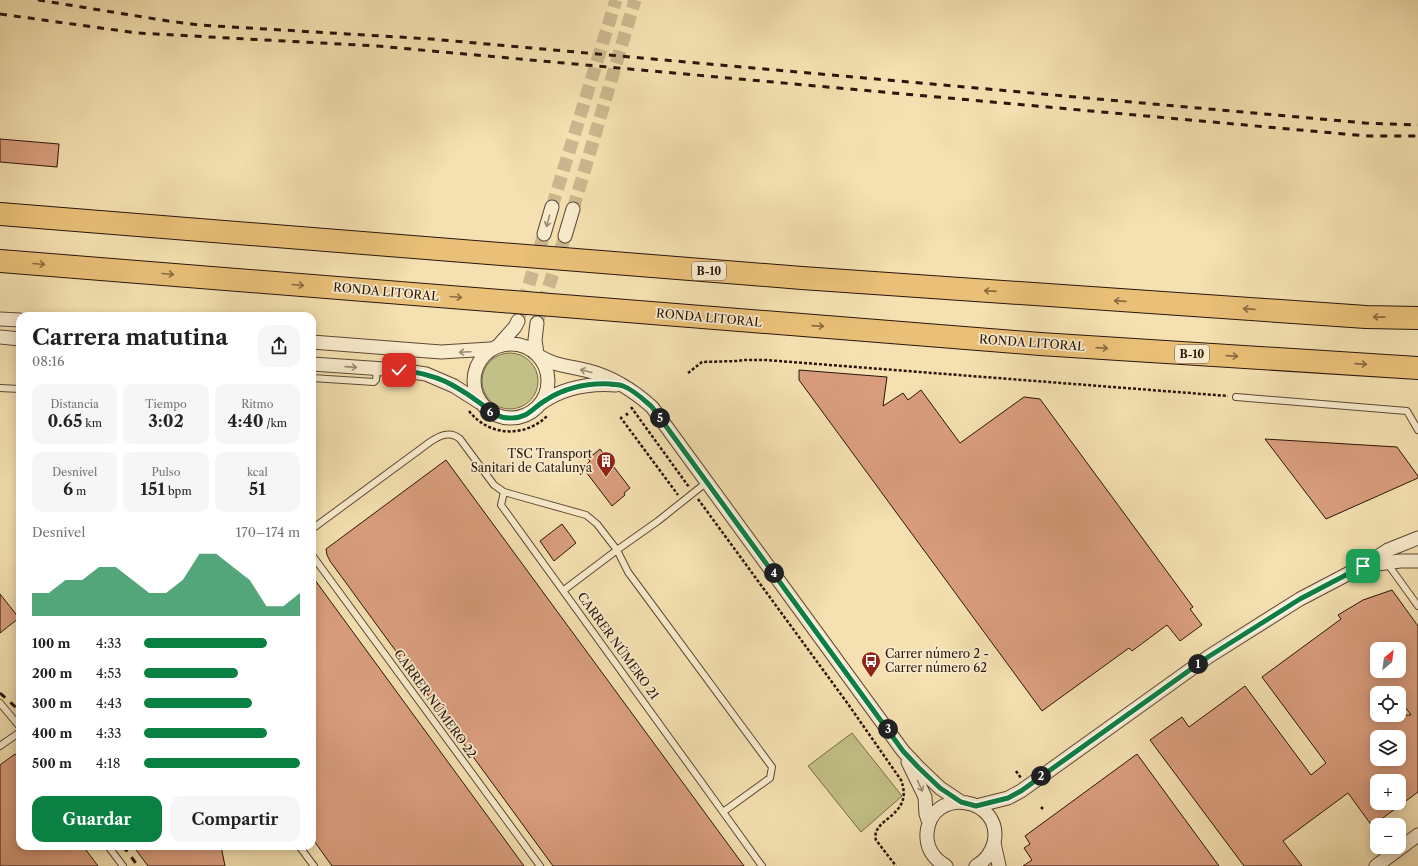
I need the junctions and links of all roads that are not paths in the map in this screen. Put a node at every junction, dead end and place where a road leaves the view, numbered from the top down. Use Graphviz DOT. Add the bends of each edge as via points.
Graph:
graph roads {
  1 [pos="552,207"];
  2 [pos="573,209"];
  3 [pos="0,214"];
  4 [pos="544,234"];
  5 [pos="565,236"];
  6 [pos="0,261"];
  7 [pos="1418,318"];
  8 [pos="0,319"];
  9 [pos="16,320"];
  10 [pos="518,321"];
  11 [pos="537,322"];
  12 [pos="0,338"];
  13 [pos="16,339"];
  14 [pos="316,342"];
  15 [pos="494,348"];
  16 [pos="538,355"];
  17 [pos="316,364"];
  18 [pos="376,368"];
  19 [pos="1418,368"];
  20 [pos="316,378"];
  21 [pos="622,385"];
  22 [pos="0,388"];
  23 [pos="16,389"];
  24 [pos="1236,397"];
  25 [pos="480,403"];
  26 [pos="540,404"];
  27 [pos="1418,430"];
  28 [pos="707,482"];
  29 [pos="504,492"];
  30 [pos="316,526"];
  31 [pos="1418,538"];
  32 [pos="617,550"];
  33 [pos="316,560"];
  34 [pos="1418,561"];
  35 [pos="1387,562"];
  36 [pos="1363,566"];
  37 [pos="564,590"];
  38 [pos="1418,606"];
  39 [pos="0,703"];
  40 [pos="16,722"];
  41 [pos="16,735"];
  42 [pos="0,746"];
  43 [pos="903,751"];
  44 [pos="961,802"];
  45 [pos="976,806"];
  46 [pos="723,812"];
  47 [pos="929,823"];
  48 [pos="1418,835"];
  49 [pos="994,842"];
  50 [pos="111,850"];
  51 [pos="302,850"];
  52 [pos="123,866"];
  53 [pos="314,866"];
  54 [pos="540,866"];
  55 [pos="762,866"];
  56 [pos="946,866"];
  57 [pos="976,866"];
  58 [pos="1000,866"];
  59 [pos="1376,866"];
  1 -- 4 [label="street, one-way"];
  2 -- 5 [label="street"];
  7 -- 3 [label="highway, B-10, one-way" via="1358,317 808,278"];
  6 -- 19 [label="highway, RONDA LITORAL / B-10, one-way" via="1040,344"];
  8 -- 9 [label="street"];
  10 -- 15 [label="street"];
  11 -- 16 [label="street" via="535,340"];
  12 -- 13 [label="street"];
  15 -- 14 [label="street, one-way" via="440,352"];
  15 -- 16 [label="street" via="513,343 524,346"];
  15 -- 25 [label="street" via="481,358 475,368 473,380"];
  21 -- 16 [label="street, one-way" via="589,371 552,363"];
  16 -- 26 [label="street" via="547,371 548,382 546,394"];
  17 -- 18 [label="street, one-way"];
  18 -- 20 [label="lane" via="374,382"];
  18 -- 25 [label="street" via="426,374 454,386"];
  21 -- 26 [label="street" via="578,387"];
  21 -- 28 [label="street" via="652,407"];
  22 -- 23 [label="lane"];
  24 -- 27 [label="lane" via="1406,411"];
  25 -- 26 [label="street" via="488,411 510,418 532,412"];
  28 -- 32 [label="lane"];
  28 -- 43 [label="street"];
  29 -- 30 [label="lane" via="494,485 460,439 448,434 437,437"];
  29 -- 32 [label="lane" via="579,512 592,518"];
  29 -- 37 [label="lane, CARRER NÚMERO 21" via="501,505"];
  31 -- 36 [label="street" via="1388,550"];
  32 -- 37 [label="lane"];
  32 -- 46 [label="lane" via="628,572 772,767 770,778"];
  33 -- 54 [label="lane, CARRER NÚMERO 22"];
  34 -- 35 [label="street"];
  35 -- 36 [label="street"];
  35 -- 38 [label="lane"];
  36 -- 45 [label="street" via="1300,599 1208,657 1021,791 1008,798"];
  37 -- 46 [label="lane, CARRER NÚMERO 21"];
  39 -- 40 [label="lane"];
  41 -- 42 [label="lane"];
  43 -- 44 [label="street" via="940,788"];
  43 -- 47 [label="street, one-way" via="924,797"];
  44 -- 45 [label="street"];
  44 -- 47 [label="street" via="942,807"];
  45 -- 49 [label="street" via="987,814 992,822"];
  46 -- 55 [label="lane, CARRER NÚMERO 21"];
  47 -- 56 [label="street" via="927,834 930,850 934,857"];
  48 -- 59 [label="street"];
  49 -- 57 [label="street" via="989,854"];
  49 -- 58 [label="street"];
  50 -- 52 [label="lane"];
  51 -- 53 [label="lane"];
}
